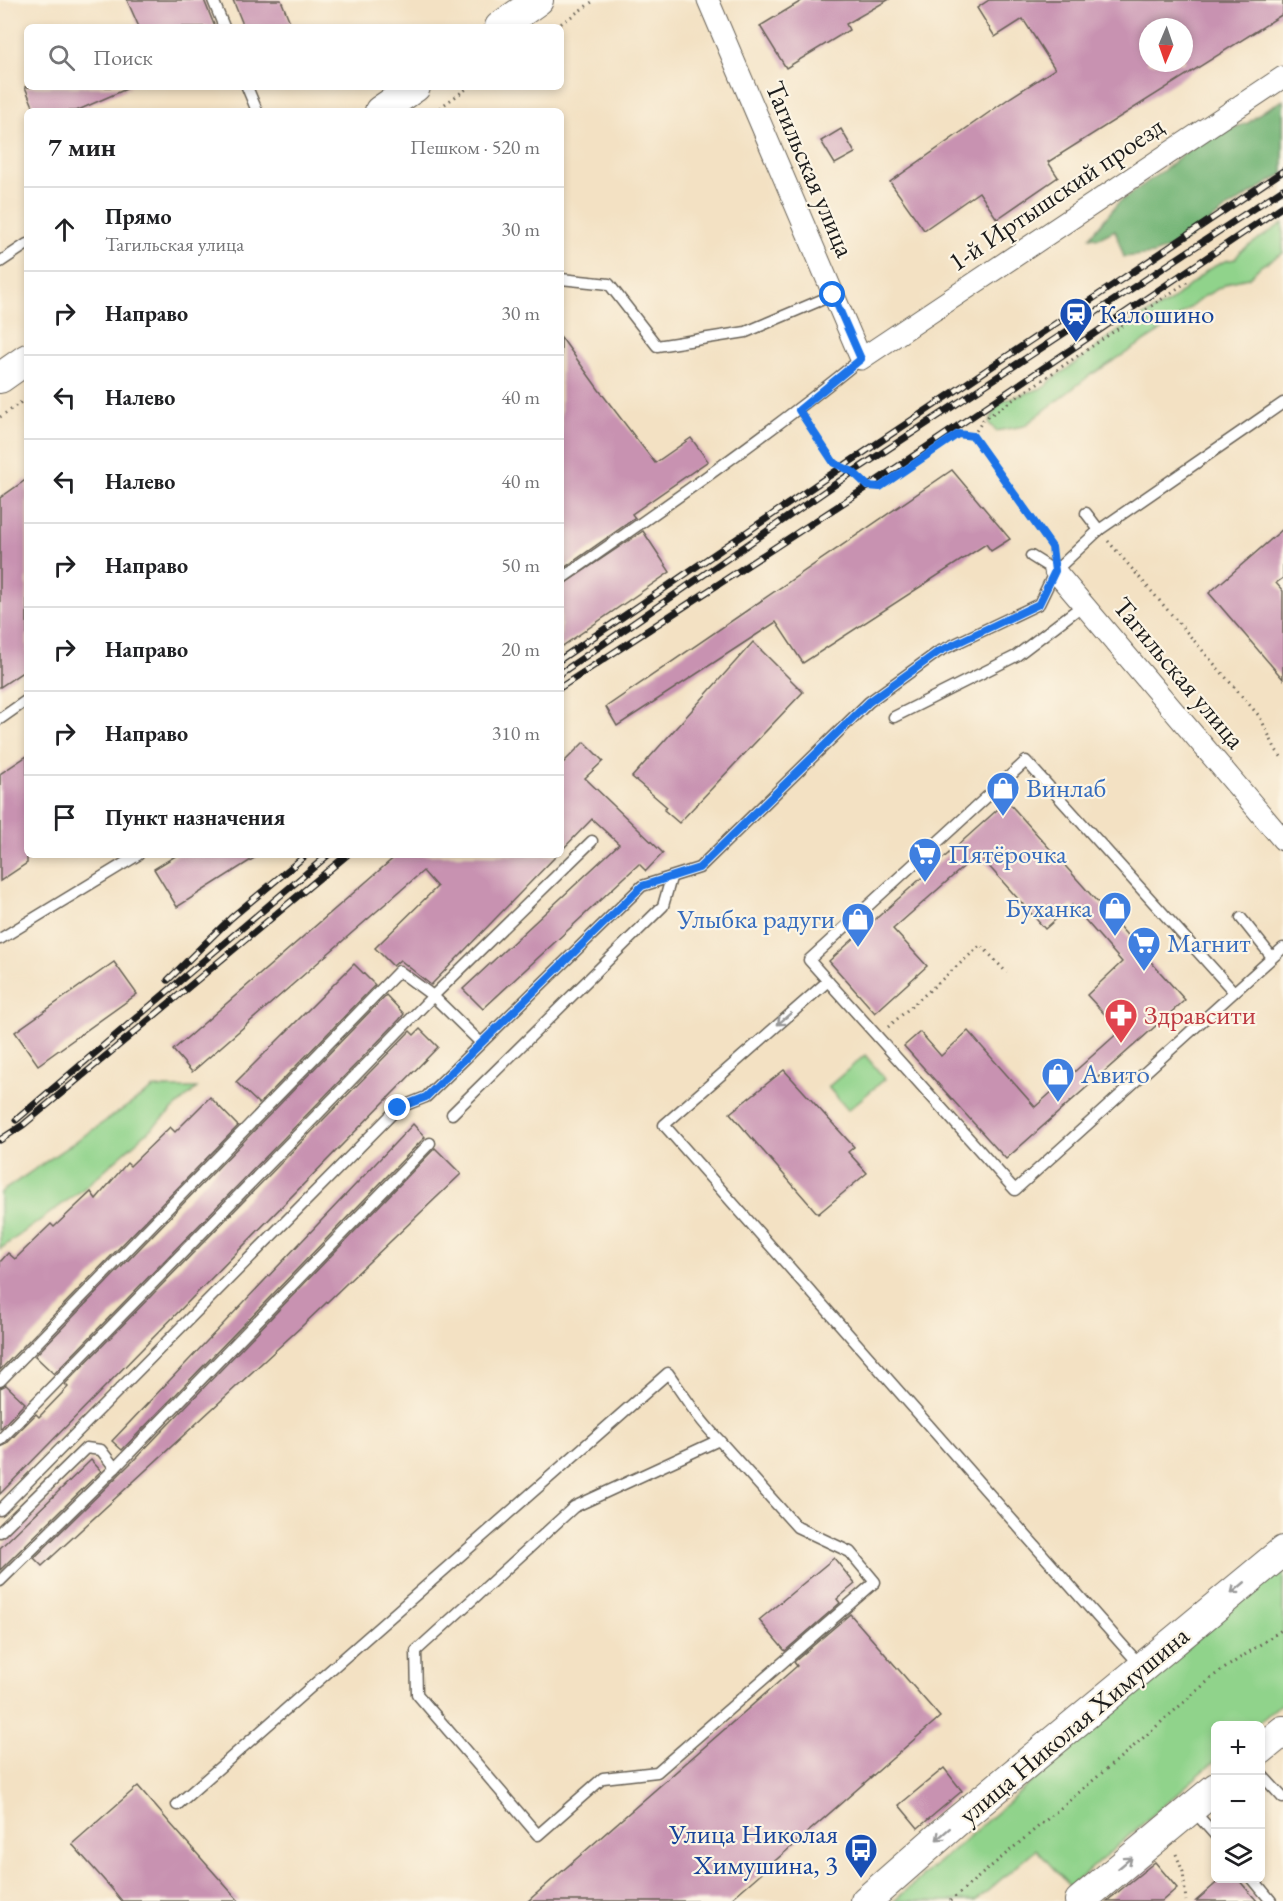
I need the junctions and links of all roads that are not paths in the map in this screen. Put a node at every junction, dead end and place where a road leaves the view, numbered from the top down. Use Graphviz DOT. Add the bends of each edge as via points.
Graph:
graph roads {
  1 [pos="213,0"];
  2 [pos="538,0"];
  3 [pos="708,0"];
  4 [pos="223,24"];
  5 [pos="504,24"];
  6 [pos="1283,77"];
  7 [pos="248,90"];
  8 [pos="256,108"];
  9 [pos="24,246"];
  10 [pos="0,262"];
  11 [pos="564,279"];
  12 [pos="833,295"];
  13 [pos="24,361"];
  14 [pos="862,363"];
  15 [pos="0,378"];
  16 [pos="1283,403"];
  17 [pos="1086,513"];
  18 [pos="1099,530"];
  19 [pos="1031,556"];
  20 [pos="1055,571"];
  21 [pos="564,577"];
  22 [pos="1083,604"];
  23 [pos="24,702"];
  24 [pos="894,717"];
  25 [pos="0,718"];
  26 [pos="1283,840"];
  27 [pos="592,841"];
  28 [pos="133,858"];
  29 [pos="671,878"];
  30 [pos="1241,918"];
  31 [pos="0,939"];
  32 [pos="1283,948"];
  33 [pos="1272,957"];
  34 [pos="828,981"];
  35 [pos="1234,992"];
  36 [pos="434,996"];
  37 [pos="481,1043"];
  38 [pos="452,1114"];
  39 [pos="430,1143"];
  40 [pos="0,1381"];
  41 [pos="0,1440"];
  42 [pos="719,1440"];
  43 [pos="115,1468"];
  44 [pos="0,1510"];
  45 [pos="0,1532"];
  46 [pos="1283,1551"];
  47 [pos="0,1581"];
  48 [pos="1142,1668"];
  49 [pos="1283,1731"];
  50 [pos="1265,1746"];
  51 [pos="1262,1775"];
  52 [pos="1211,1791"];
  53 [pos="1283,1798"];
  54 [pos="177,1805"];
  55 [pos="1191,1808"];
  56 [pos="1211,1831"];
  57 [pos="1256,1883"];
  58 [pos="866,1901"];
  59 [pos="1080,1901"];
  60 [pos="1271,1901"];
  1 -- 4 [label="lane"];
  2 -- 5 [label="main road"];
  3 -- 12 [label="street, Тагильская улица"];
  6 -- 14 [label="street, 1-й Иртышский проезд"];
  7 -- 8 [label="lane"];
  9 -- 10 [label="lane"];
  11 -- 12 [label="lane" via="609,284 657,346 746,332"];
  12 -- 14 [label="street, Тагильская улица"];
  13 -- 15 [label="main road"];
  14 -- 21 [label="lane"];
  16 -- 18 [label="lane"];
  17 -- 18 [label="lane"];
  18 -- 20 [label="lane"];
  19 -- 20 [label="lane"];
  20 -- 22 [label="street, Тагильская улица"];
  20 -- 29 [label="lane" via="1039,604 938,652 869,702 699,868"];
  22 -- 24 [label="lane" via="1016,656"];
  22 -- 26 [label="street, Тагильская улица"];
  23 -- 25 [label="lane"];
  27 -- 36 [label="lane"];
  28 -- 31 [label="lane"];
  29 -- 37 [label="lane" via="642,886"];
  29 -- 38 [label="lane" via="663,906"];
  30 -- 33 [label="lane"];
  32 -- 33 [label="lane"];
  33 -- 35 [label="lane"];
  34 -- 35 [label="lane" via="1015,1190"];
  34 -- 35 [label="lane" via="809,960 1026,762"];
  34 -- 48 [label="lane, one-way" via="664,1125"];
  36 -- 37 [label="lane"];
  36 -- 40 [label="lane" via="399,971"];
  36 -- 41 [label="lane"];
  37 -- 44 [label="lane" via="426,1097 398,1108"];
  39 -- 43 [label="lane"];
  42 -- 42 [label="lane" via="797,1527 850,1552 875,1582 657,1772 603,1778 538,1835 417,1694 416,1651 574,1507"];
  42 -- 54 [label="lane" via="668,1373"];
  43 -- 45 [label="lane" via="101,1450 86,1448"];
  43 -- 47 [label="lane"];
  46 -- 48 [label="main road, улица Николая Химушина, one-way"];
  48 -- 58 [label="main road, улица Николая Химушина, one-way"];
  49 -- 50 [label="main road"];
  51 -- 53 [label="lane"];
  52 -- 55 [label="main road"];
  55 -- 56 [label="lane"];
  59 -- 55 [label="main road, one-way"];
  57 -- 60 [label="lane"];
}
